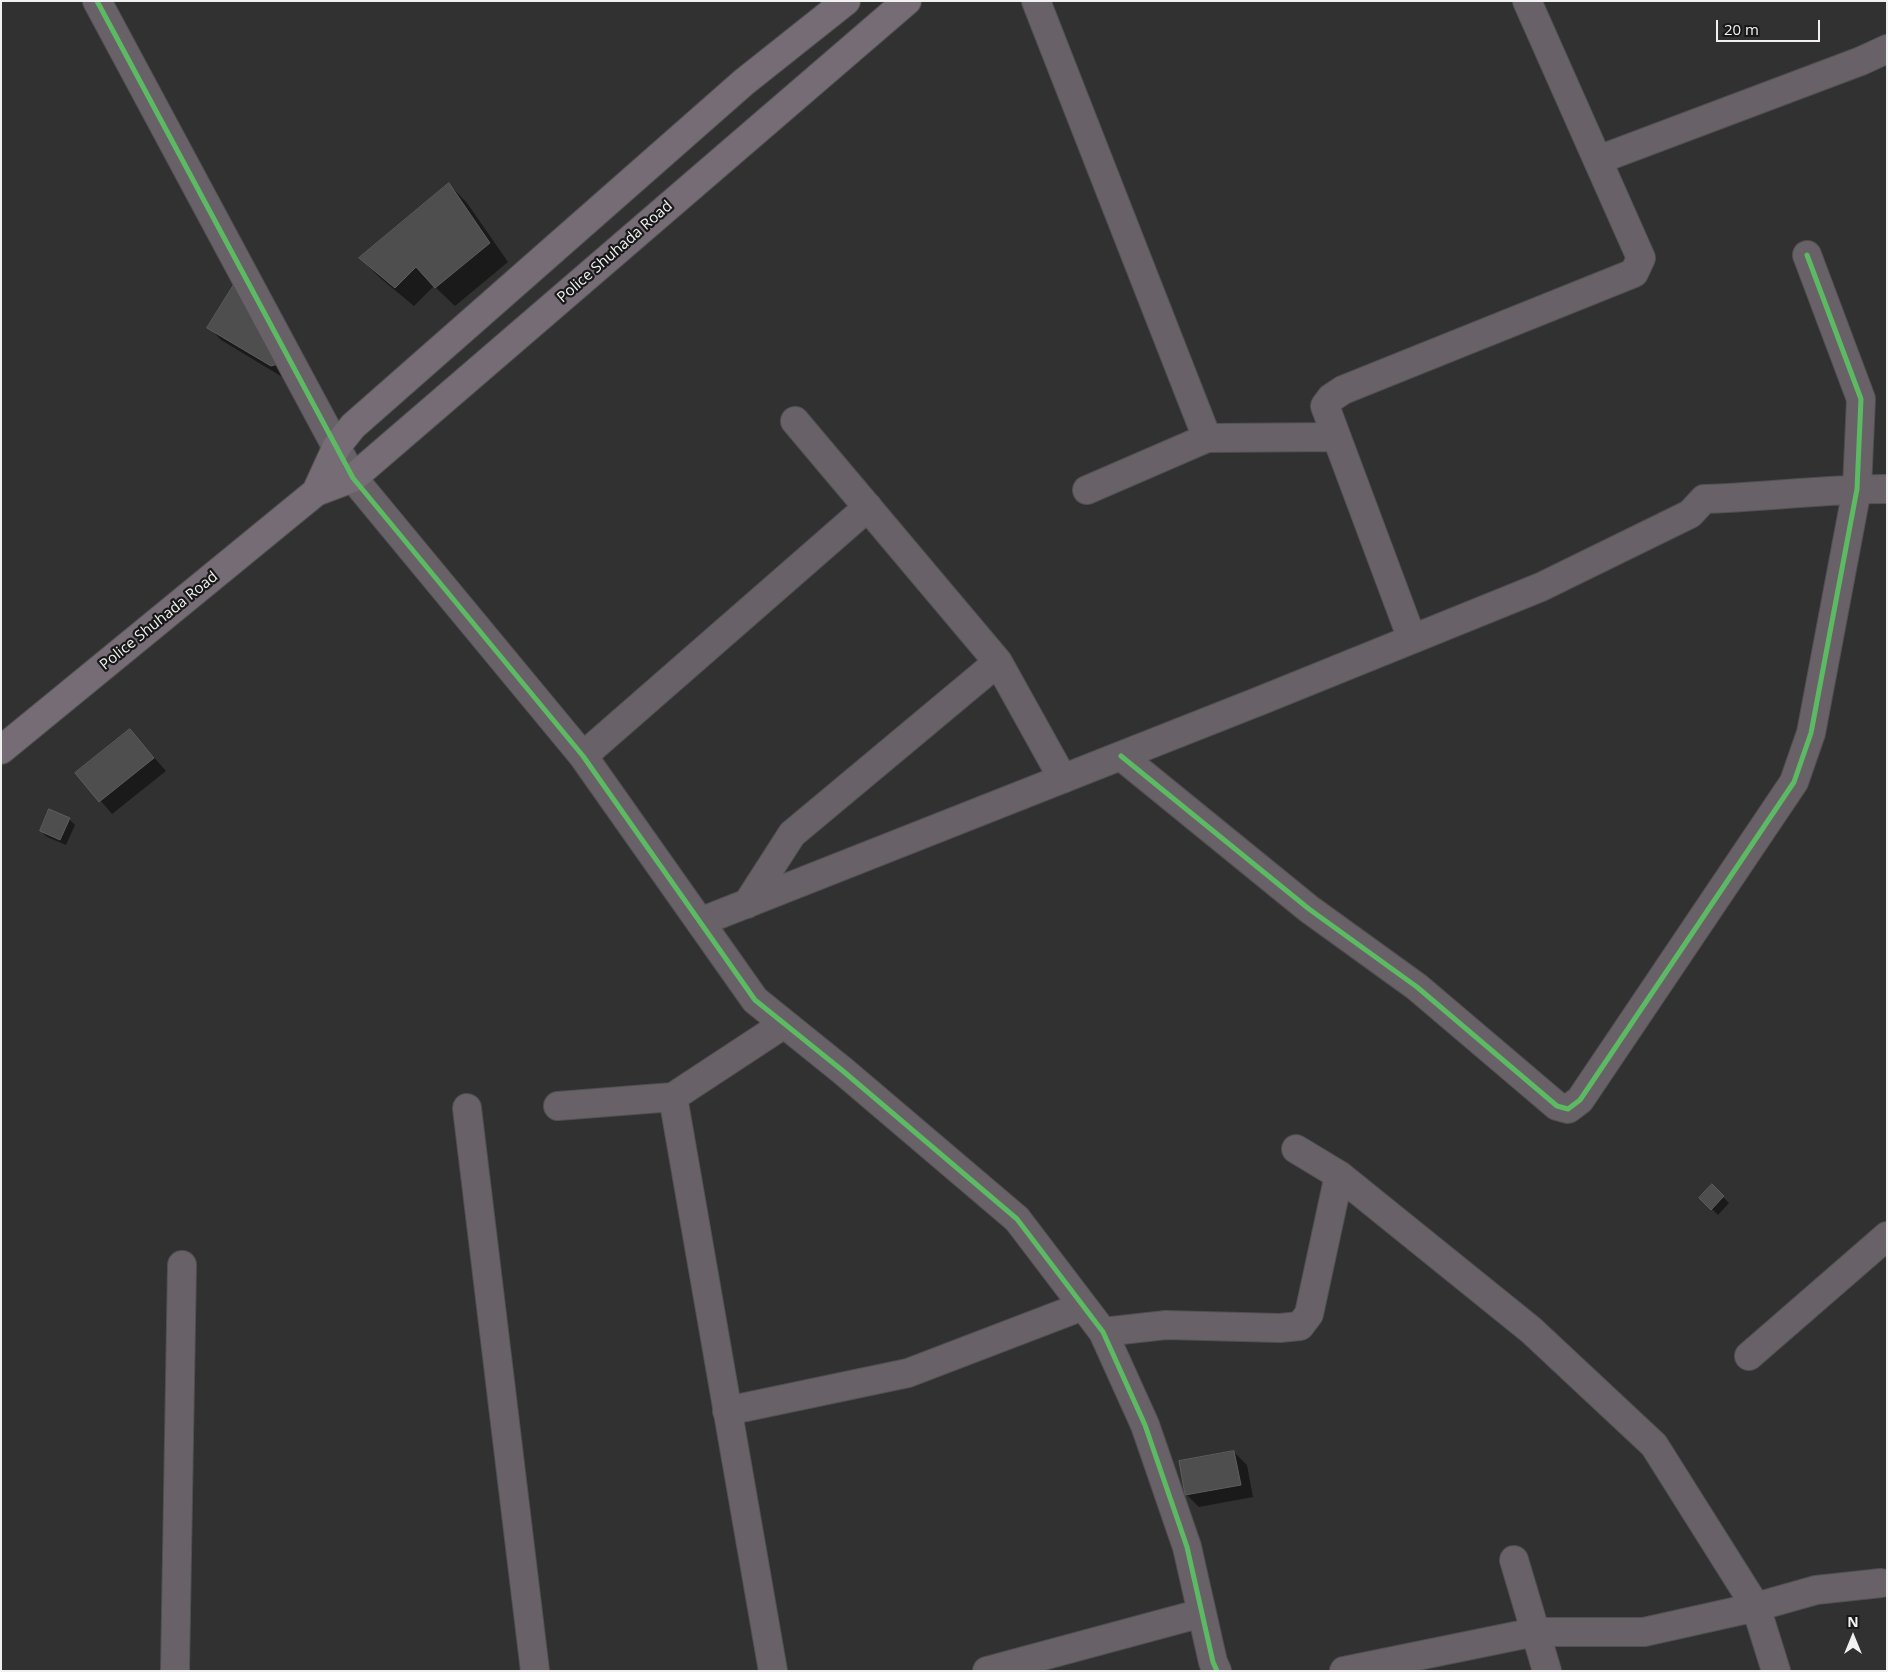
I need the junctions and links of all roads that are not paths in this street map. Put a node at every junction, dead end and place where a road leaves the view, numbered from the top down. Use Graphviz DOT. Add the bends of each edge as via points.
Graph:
graph roads {
  1 [pos="97,1"];
  2 [pos="846,1"];
  3 [pos="1036,1"];
  4 [pos="1527,1"];
  5 [pos="900,3"];
  6 [pos="1887,49"];
  7 [pos="1598,160"];
  8 [pos="1807,255"];
  9 [pos="796,421"];
  10 [pos="1336,437"];
  11 [pos="1207,438"];
  12 [pos="337,446"];
  13 [pos="353,478"];
  14 [pos="1857,489"];
  15 [pos="1887,489"];
  16 [pos="1087,490"];
  17 [pos="316,492"];
  18 [pos="868,507"];
  19 [pos="1412,639"];
  20 [pos="998,662"];
  21 [pos="1,750"];
  22 [pos="583,756"];
  23 [pos="1121,756"];
  24 [pos="1063,779"];
  25 [pos="747,904"];
  26 [pos="700,922"];
  27 [pos="784,1024"];
  28 [pos="673,1097"];
  29 [pos="558,1106"];
  30 [pos="467,1108"];
  31 [pos="1296,1149"];
  32 [pos="1339,1175"];
  33 [pos="1887,1236"];
  34 [pos="182,1265"];
  35 [pos="1083,1306"];
  36 [pos="1103,1332"];
  37 [pos="1749,1356"];
  38 [pos="727,1411"];
  39 [pos="1514,1560"];
  40 [pos="1881,1583"];
  41 [pos="1756,1607"];
  42 [pos="1202,1613"];
  43 [pos="1535,1632"];
  44 [pos="175,1671"];
  45 [pos="534,1671"];
  46 [pos="773,1671"];
  47 [pos="988,1671"];
  48 [pos="1216,1671"];
  49 [pos="1344,1671"];
  50 [pos="1547,1671"];
  51 [pos="1776,1671"];
  1 -- 12 [label="street"];
  2 -- 12 [label="main road, Police Shuhada Road" via="744,82 353,426"];
  3 -- 11 [label="street"];
  4 -- 7 [label="street"];
  5 -- 13 [label="main road, Police Shuhada Road"];
  6 -- 7 [label="street"];
  7 -- 10 [label="street" via="1641,258 1634,273 1343,390 1325,406"];
  8 -- 14 [label="street" via="1861,399"];
  9 -- 18 [label="street"];
  10 -- 11 [label="street"];
  10 -- 19 [label="street"];
  11 -- 16 [label="street"];
  12 -- 13 [label="street"];
  12 -- 17 [label="main road, Police Shuhada Road"];
  13 -- 17 [label="main road, Police Shuhada Road"];
  13 -- 22 [label="street"];
  14 -- 15 [label="street"];
  14 -- 19 [label="street" via="1704,499 1690,514 1550,582"];
  14 -- 23 [label="street" via="1811,733 1794,782 1580,1100 1568,1110 1557,1106 1417,987 1309,909"];
  17 -- 21 [label="main road, Police Shuhada Road"];
  18 -- 20 [label="street"];
  18 -- 22 [label="street"];
  19 -- 23 [label="street"];
  20 -- 24 [label="street"];
  20 -- 25 [label="street" via="792,834"];
  22 -- 26 [label="street"];
  23 -- 24 [label="street"];
  24 -- 25 [label="street"];
  25 -- 26 [label="street"];
  26 -- 27 [label="street" via="755,1000"];
  27 -- 28 [label="street"];
  27 -- 35 [label="street" via="1018,1218"];
  28 -- 29 [label="street"];
  28 -- 38 [label="street"];
  30 -- 45 [label="street"];
  31 -- 32 [label="street"];
  32 -- 36 [label="street" via="1309,1314 1300,1326 1166,1325"];
  32 -- 41 [label="street" via="1531,1330 1654,1445"];
  33 -- 37 [label="street"];
  34 -- 44 [label="street"];
  35 -- 36 [label="street"];
  35 -- 38 [label="street" via="908,1373"];
  36 -- 42 [label="street" via="1145,1424 1187,1547"];
  38 -- 46 [label="street"];
  39 -- 43 [label="street"];
  40 -- 41 [label="street" via="1816,1590"];
  41 -- 43 [label="street" via="1644,1632"];
  41 -- 51 [label="street"];
  42 -- 47 [label="street"];
  42 -- 48 [label="street"];
  43 -- 49 [label="street"];
  43 -- 50 [label="street"];
}
